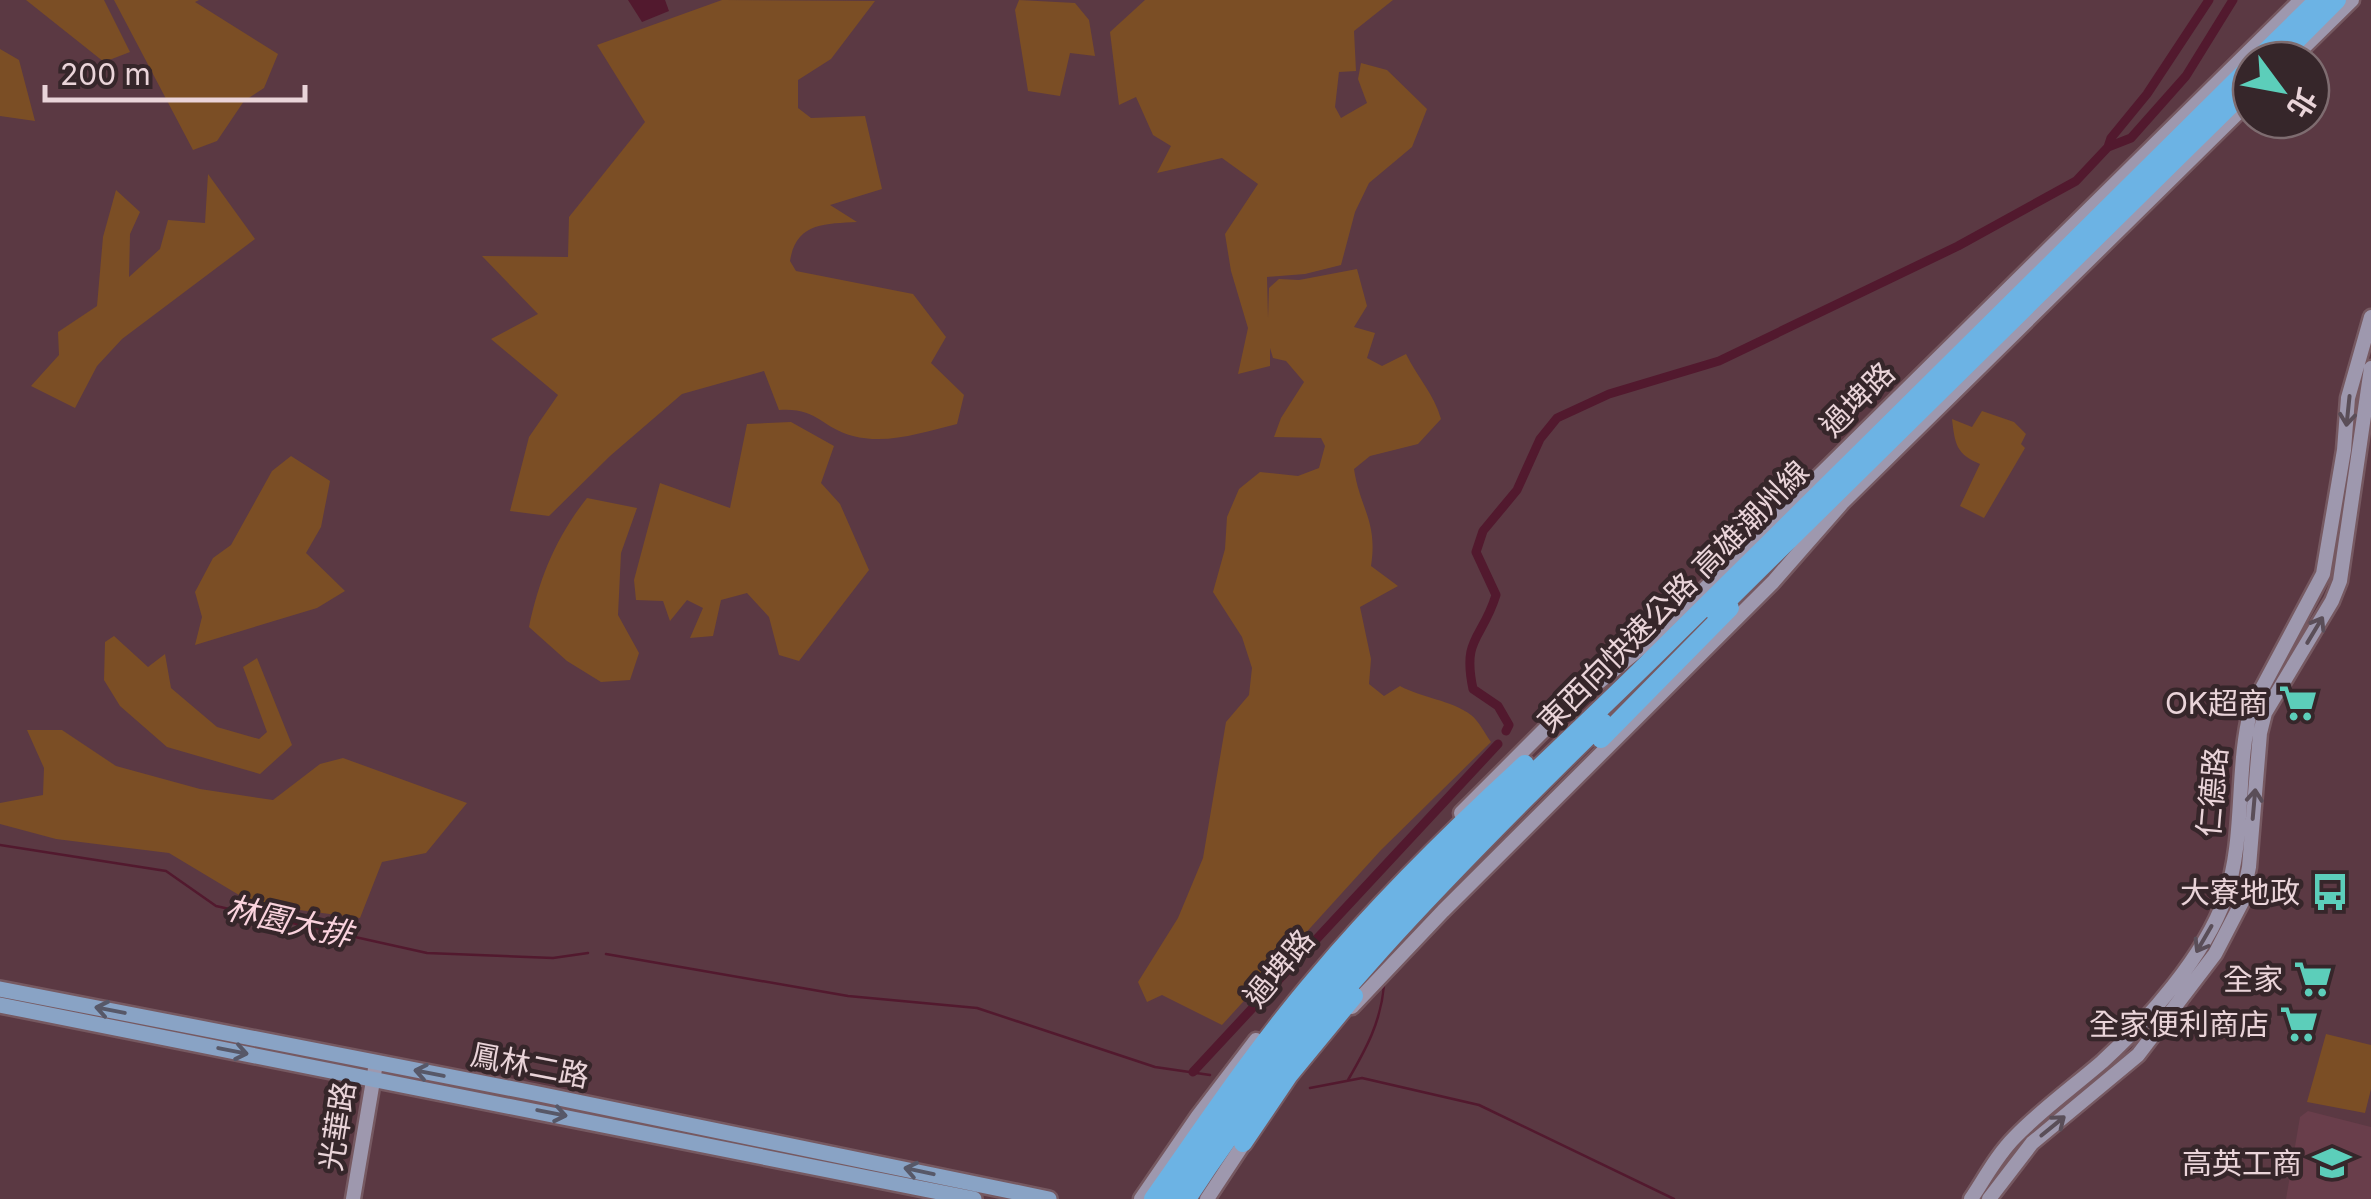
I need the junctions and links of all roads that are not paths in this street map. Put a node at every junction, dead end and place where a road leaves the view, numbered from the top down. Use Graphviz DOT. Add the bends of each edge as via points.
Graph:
graph roads {
  1 [pos="2301,0"];
  2 [pos="2318,0"];
  3 [pos="2337,0"];
  4 [pos="2352,0"];
  5 [pos="2277,40"];
  6 [pos="2296,40"];
  7 [pos="2312,40"];
  8 [pos="2231,86"];
  9 [pos="2231,105"];
  10 [pos="2231,120"];
  11 [pos="2371,317"];
  12 [pos="2371,368"];
  13 [pos="1836,495"];
  14 [pos="1673,638"];
  15 [pos="0,989"];
  16 [pos="0,1004"];
  17 [pos="373,1071"];
  18 [pos="1243,1143"];
  19 [pos="353,1199"];
  20 [pos="974,1199"];
  21 [pos="1049,1199"];
  22 [pos="1142,1199"];
  23 [pos="1153,1199"];
  24 [pos="1172,1199"];
  25 [pos="1187,1199"];
  26 [pos="1207,1199"];
  27 [pos="1971,1199"];
  28 [pos="1989,1199"];
  1 -- 22 [label="main road, 過埤路" via="1730,566 1562,712 1403,872 1270,1022"];
  2 -- 5 [label="highway"];
  3 -- 6 [label="highway"];
  4 -- 7 [label="main road"];
  8 -- 14 [label="highway, 東西向快速公路 高雄潮州線"];
  9 -- 13 [label="highway, 東西向快速公路 高雄潮州線"];
  10 -- 18 [label="main road" via="1843,502 1773,582 1443,911 1353,1006"];
  11 -- 27 [label="main road, 仁德路, one-way" via="2348,398 2323,574 2245,731 2225,899 2200,946 2141,1023 2016,1135"];
  28 -- 12 [label="main road, 仁德路, one-way" via="2032,1143 2138,1055 2215,954 2242,902 2260,733 2340,580"];
  13 -- 18 [label="highway" via="1436,904 1289,1074"];
  13 -- 25 [label="highway, 東西向快速公路 高雄潮州線" via="1379,948 1278,1069"];
  14 -- 23 [label="highway" via="1505,783 1357,932 1219,1104"];
  14 -- 24 [label="highway, 東西向快速公路 高雄潮州線" via="1368,940 1277,1048"];
  17 -- 15 [label="main road, 鳳林二路, one-way"];
  16 -- 17 [label="main road, 鳳林二路, one-way"];
  17 -- 19 [label="main road, 光華路"];
  17 -- 20 [label="main road, 鳳林二路, one-way"];
  21 -- 17 [label="main road, 鳳林二路, one-way"];
  18 -- 26 [label="main road"];
}
